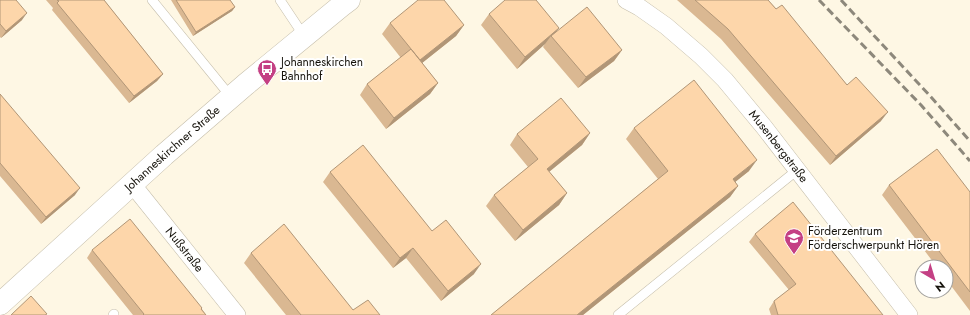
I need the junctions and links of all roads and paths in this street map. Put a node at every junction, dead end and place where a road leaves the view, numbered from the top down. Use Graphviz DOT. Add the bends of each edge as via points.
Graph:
graph roads {
  1 [pos="152,0"];
  2 [pos="280,0"];
  3 [pos="349,0"];
  4 [pos="626,0"];
  5 [pos="304,36"];
  6 [pos="231,97"];
  7 [pos="796,171"];
  8 [pos="132,184"];
  9 [pos="0,304"];
  10 [pos="237,315"];
  11 [pos="618,315"];
  12 [pos="909,315"];
  1 -- 6 [label="lane"];
  2 -- 5 [label="lane"];
  3 -- 5 [label="street, Johanneskirchner Straße"];
  4 -- 7 [label="street, Musenbergstraße" via="666,26 725,80"];
  5 -- 6 [label="street, Johanneskirchner Straße"];
  6 -- 8 [label="street, Johanneskirchner Straße"];
  7 -- 11 [label="lane"];
  7 -- 12 [label="street, Musenbergstraße"];
  8 -- 9 [label="street, Johanneskirchner Straße"];
  8 -- 10 [label="street, Nußstraße"];
}
